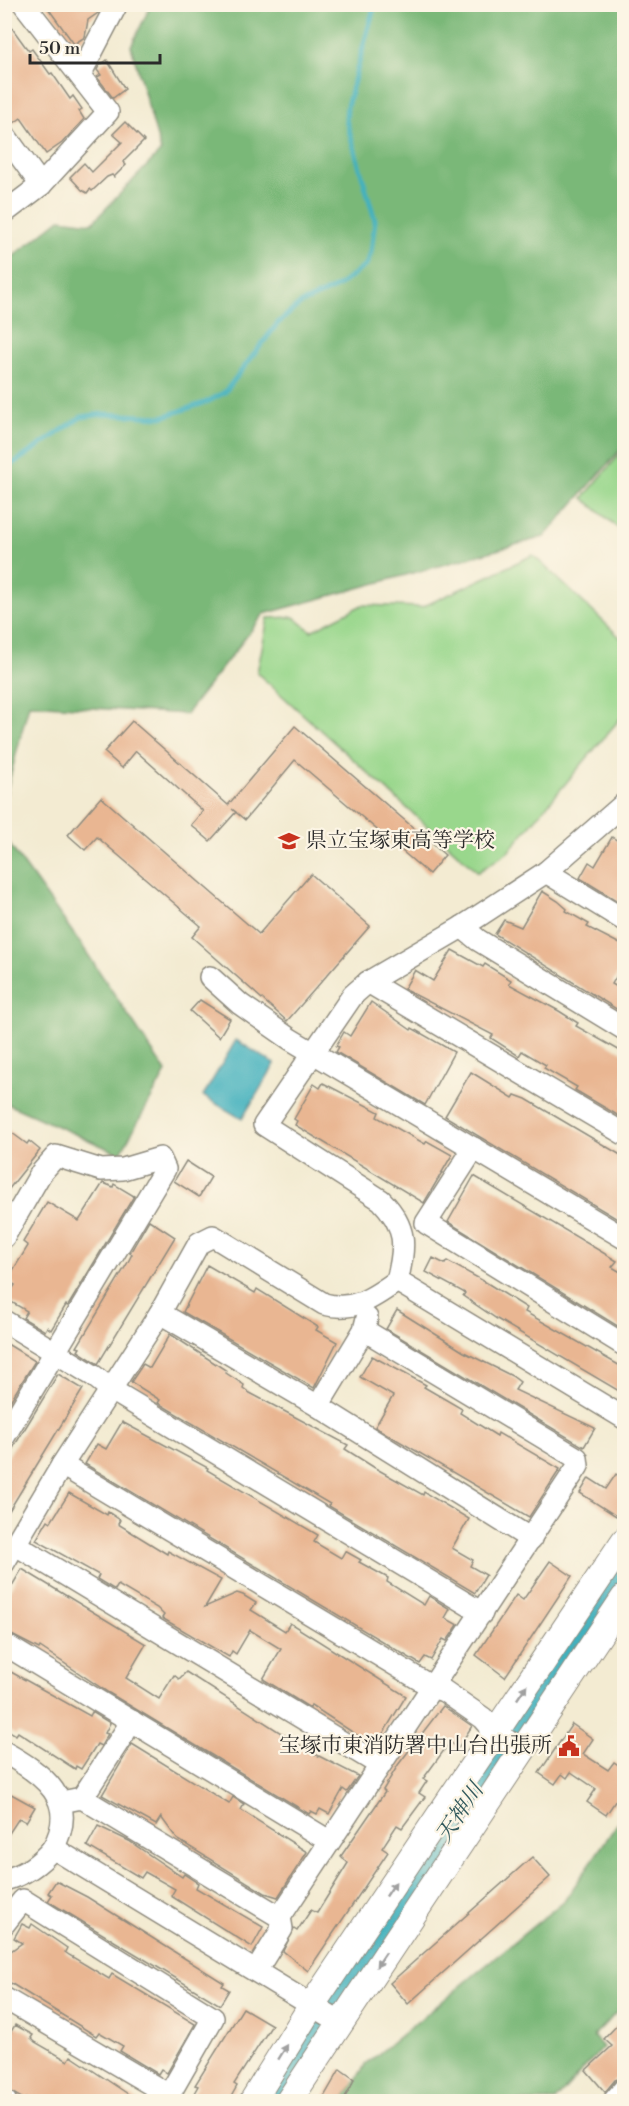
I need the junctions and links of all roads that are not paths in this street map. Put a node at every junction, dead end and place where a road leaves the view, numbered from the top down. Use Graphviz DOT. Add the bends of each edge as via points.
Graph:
graph roads {
  1 [pos="24,4"];
  2 [pos="117,4"];
  3 [pos="80,75"];
  4 [pos="4,134"];
  5 [pos="40,185"];
  6 [pos="4,213"];
  7 [pos="622,810"];
  8 [pos="546,872"];
  9 [pos="624,920"];
  10 [pos="462,927"];
  11 [pos="210,977"];
  12 [pos="368,981"];
  13 [pos="624,1029"];
  14 [pos="313,1052"];
  15 [pos="624,1134"];
  16 [pos="474,1148"];
  17 [pos="4,1237"];
  18 [pos="624,1238"];
  19 [pos="397,1281"];
  20 [pos="371,1300"];
  21 [pos="160,1312"];
  22 [pos="4,1321"];
  23 [pos="364,1330"];
  24 [pos="624,1345"];
  25 [pos="55,1352"];
  26 [pos="110,1389"];
  27 [pos="318,1406"];
  28 [pos="624,1418"];
  29 [pos="4,1437"];
  30 [pos="62,1465"];
  31 [pos="531,1539"];
  32 [pos="624,1541"];
  33 [pos="15,1545"];
  34 [pos="4,1563"];
  35 [pos="624,1598"];
  36 [pos="482,1613"];
  37 [pos="590,1618"];
  38 [pos="4,1644"];
  39 [pos="432,1687"];
  40 [pos="132,1721"];
  41 [pos="495,1732"];
  42 [pos="523,1750"];
  43 [pos="4,1752"];
  44 [pos="380,1765"];
  45 [pos="82,1798"];
  46 [pos="60,1802"];
  47 [pos="329,1841"];
  48 [pos="53,1848"];
  49 [pos="11,1878"];
  50 [pos="23,1900"];
  51 [pos="280,1917"];
  52 [pos="4,1924"];
  53 [pos="256,1971"];
  54 [pos="4,1998"];
  55 [pos="312,2006"];
  56 [pos="339,2022"];
  57 [pos="624,2089"];
  58 [pos="167,2098"];
  59 [pos="252,2102"];
  60 [pos="288,2102"];
  61 [pos="613,2102"];
  1 -- 3 [label="street"];
  2 -- 3 [label="street"];
  3 -- 5 [label="street" via="108,112"];
  4 -- 5 [label="street"];
  5 -- 6 [label="street"];
  7 -- 8 [label="street"];
  8 -- 9 [label="street"];
  8 -- 10 [label="street"];
  10 -- 12 [label="street"];
  10 -- 13 [label="street"];
  11 -- 14 [label="street" via="240,1004"];
  12 -- 14 [label="street" via="353,995"];
  12 -- 15 [label="street"];
  14 -- 16 [label="street"];
  14 -- 19 [label="street" via="264,1125 381,1200 396,1217 403,1241"];
  16 -- 18 [label="street"];
  16 -- 24 [label="street" via="426,1223"];
  17 -- 25 [label="street" via="41,1173 56,1156 101,1170 123,1169 160,1158 165,1169"];
  19 -- 20 [label="street"];
  19 -- 28 [label="street"];
  20 -- 21 [label="street" via="353,1307 324,1304 213,1236 199,1243"];
  20 -- 23 [label="street"];
  21 -- 26 [label="street"];
  21 -- 27 [label="street"];
  22 -- 25 [label="street"];
  23 -- 27 [label="street"];
  23 -- 31 [label="street" via="577,1458 578,1466"];
  25 -- 26 [label="street"];
  25 -- 29 [label="street"];
  26 -- 30 [label="street"];
  26 -- 36 [label="street"];
  27 -- 31 [label="street"];
  30 -- 33 [label="street"];
  30 -- 39 [label="street"];
  31 -- 36 [label="street"];
  32 -- 37 [label="street"];
  33 -- 34 [label="street"];
  33 -- 44 [label="street"];
  35 -- 37 [label="street"];
  36 -- 39 [label="street"];
  41 -- 37 [label="street, one-way"];
  37 -- 42 [label="street"];
  38 -- 40 [label="street"];
  39 -- 41 [label="street" via="444,1690 483,1718"];
  39 -- 44 [label="street"];
  40 -- 45 [label="street"];
  40 -- 47 [label="street"];
  41 -- 42 [label="street"];
  55 -- 41 [label="street, one-way"];
  42 -- 56 [label="street, one-way"];
  43 -- 46 [label="street" via="37,1771"];
  44 -- 47 [label="street"];
  45 -- 46 [label="street"];
  45 -- 51 [label="street"];
  46 -- 48 [label="street" via="60,1836"];
  47 -- 51 [label="street"];
  48 -- 49 [label="street" via="43,1860"];
  48 -- 53 [label="street"];
  49 -- 50 [label="street"];
  50 -- 52 [label="street"];
  50 -- 58 [label="street" via="213,2018"];
  51 -- 53 [label="street" via="282,1929"];
  53 -- 55 [label="street"];
  54 -- 58 [label="street"];
  55 -- 56 [label="street"];
  59 -- 55 [label="street, one-way"];
  56 -- 60 [label="street"];
  57 -- 61 [label="street"];
}
